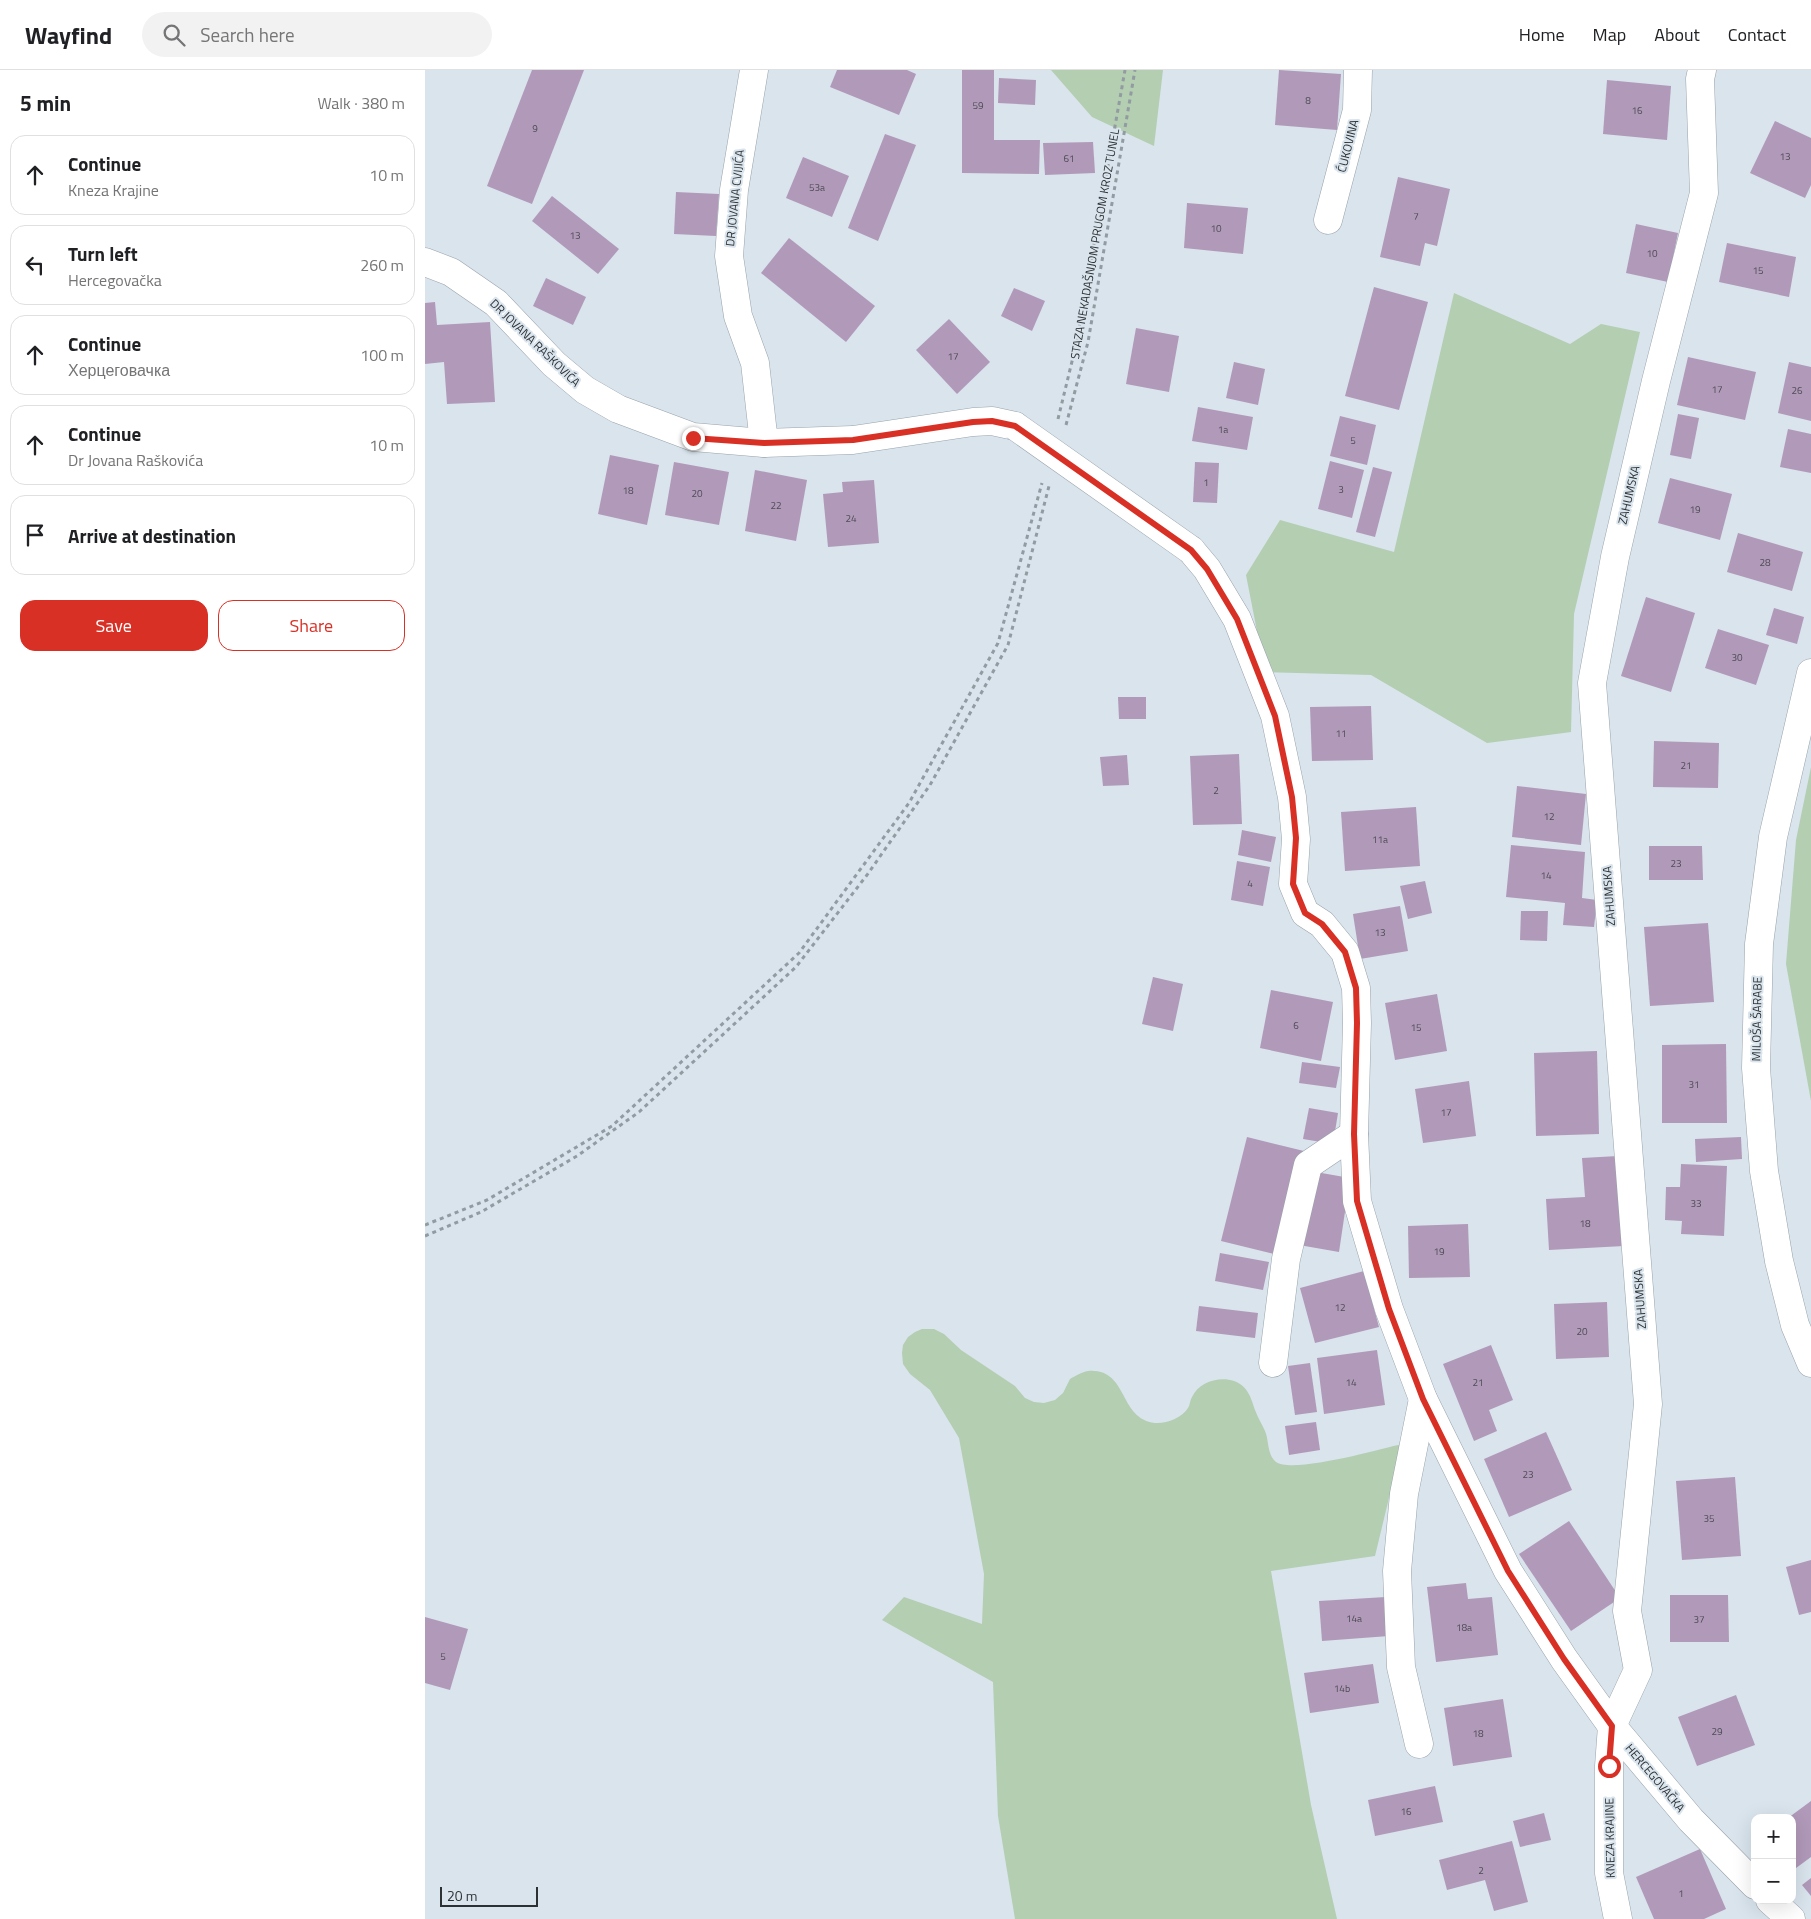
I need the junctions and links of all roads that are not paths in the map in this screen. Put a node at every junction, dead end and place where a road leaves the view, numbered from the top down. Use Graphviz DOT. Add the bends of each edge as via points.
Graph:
graph roads {
  1 [pos="754,70"];
  2 [pos="1359,70"];
  3 [pos="1703,70"];
  4 [pos="1328,220"];
  5 [pos="425,262"];
  6 [pos="1015,426"];
  7 [pos="764,443"];
  8 [pos="1811,673"];
  9 [pos="1354,1134"];
  10 [pos="1273,1363"];
  11 [pos="1811,1363"];
  12 [pos="1423,1399"];
  13 [pos="1612,1726"];
  14 [pos="1419,1744"];
  15 [pos="1751,1881"];
  16 [pos="1774,1904"];
  17 [pos="1618,1919"];
  18 [pos="1791,1919"];
  1 -- 7 [label="street, DR JOVANA CVIJIĆA" via="734,190 729,256 738,316 755,363"];
  2 -- 4 [label="street, ĆUKOVINA" via="1357,110"];
  3 -- 13 [label="street, ZAHUMSKA" via="1700,79 1704,193 1617,548 1592,683 1649,1404 1627,1611 1638,1670"];
  5 -- 7 [label="street, DR JOVANA RAŠKOVIĆA" via="451,272 496,303 554,364 585,390 619,409 693,438"];
  6 -- 7 [label="street, DR JOVANA RAŠKOVIĆA" via="992,421 973,422 853,440"];
  6 -- 9 [label="street, HERCEGOVAČKA, bridge" via="1191,550 1207,569 1237,619 1275,716 1292,797 1296,838 1293,884 1305,913 1322,924 1345,952 1356,988"];
  8 -- 11 [label="street, MILOŠA ŠARABE" via="1773,837 1759,944 1756,1068 1764,1171 1779,1261 1795,1325"];
  9 -- 10 [label="street" via="1308,1165 1286,1259"];
  9 -- 12 [label="street, HERCEGOVAČKA" via="1357,1201 1389,1309"];
  12 -- 13 [label="street, HERCEGOVAČKA" via="1508,1571 1564,1659"];
  12 -- 14 [label="street" via="1404,1494 1397,1571 1401,1667"];
  13 -- 15 [label="street, HERCEGOVAČKA" via="1691,1820"];
  13 -- 17 [label="street, KNEZA KRAJINE" via="1609,1874"];
  16 -- 18 [label="street"];
}
